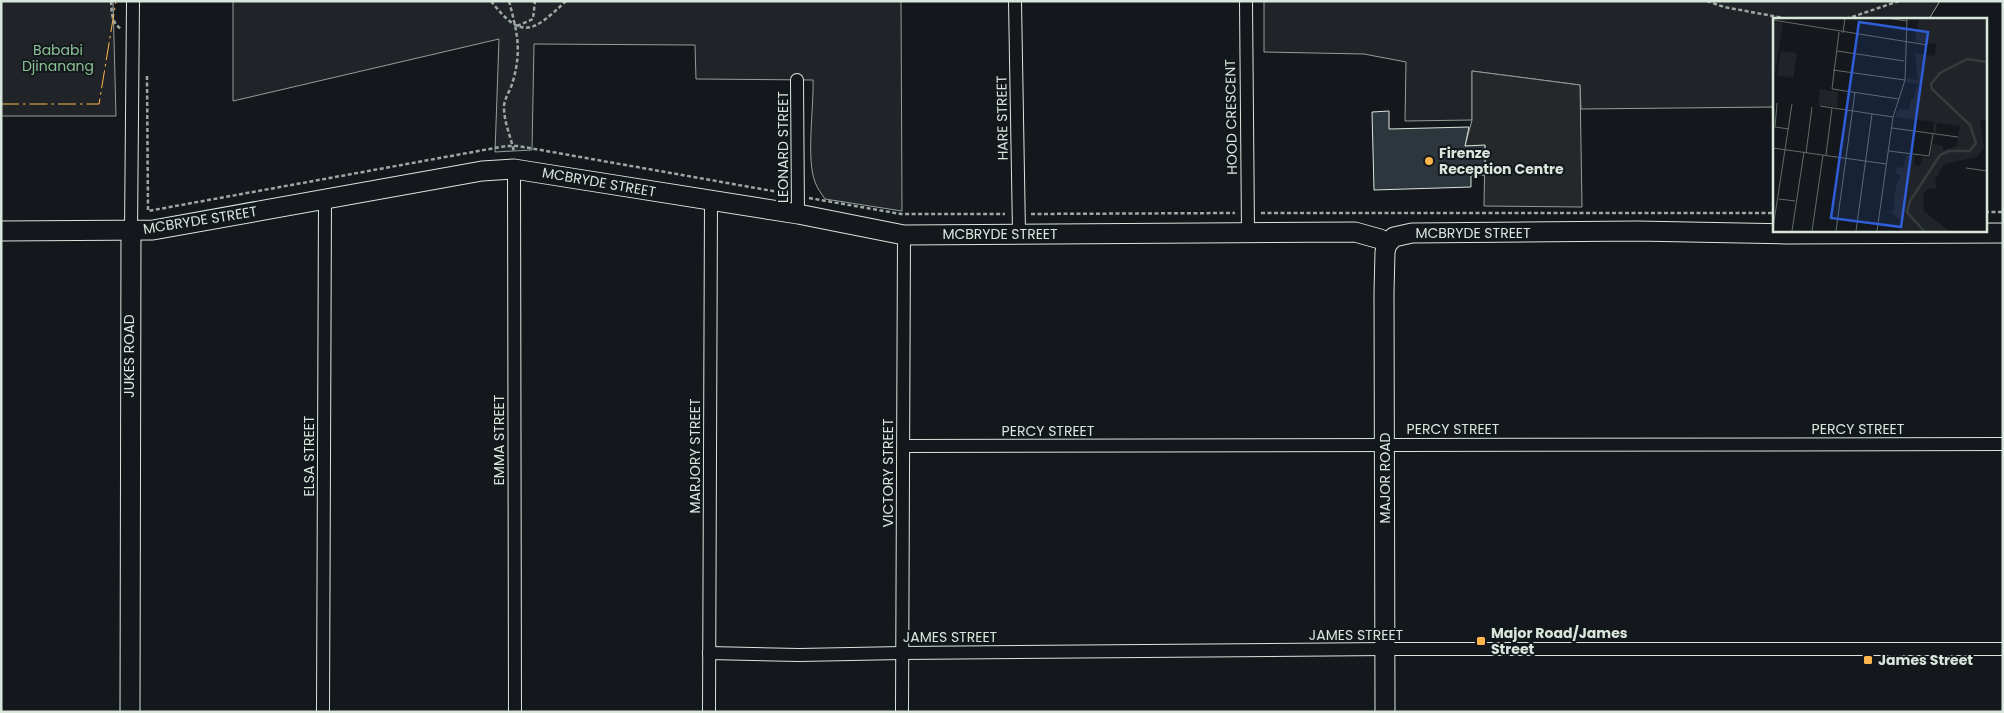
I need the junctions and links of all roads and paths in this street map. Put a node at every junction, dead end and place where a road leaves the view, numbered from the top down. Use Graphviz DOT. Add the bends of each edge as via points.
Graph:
graph roads {
  1 [pos="111,1"];
  2 [pos="133,1"];
  3 [pos="491,1"];
  4 [pos="509,1"];
  5 [pos="535,1"];
  6 [pos="566,1"];
  7 [pos="1015,1"];
  8 [pos="1246,1"];
  9 [pos="1706,1"];
  10 [pos="1899,1"];
  11 [pos="1784,18"];
  12 [pos="1853,18"];
  13 [pos="516,26"];
  14 [pos="133,38"];
  15 [pos="147,76"];
  16 [pos="797,80"];
  17 [pos="513,146"];
  18 [pos="514,168"];
  19 [pos="325,199"];
  20 [pos="711,201"];
  21 [pos="798,205"];
  22 [pos="1986,212"];
  23 [pos="2003,212"];
  24 [pos="1773,213"];
  25 [pos="1018,214"];
  26 [pos="1247,214"];
  27 [pos="131,230"];
  28 [pos="1,231"];
  29 [pos="1248,232"];
  30 [pos="2003,233"];
  31 [pos="904,234"];
  32 [pos="1019,234"];
  33 [pos="1387,244"];
  34 [pos="1384,444"];
  35 [pos="2003,444"];
  36 [pos="904,446"];
  37 [pos="1385,649"];
  38 [pos="2003,649"];
  39 [pos="708,653"];
  40 [pos="902,653"];
  41 [pos="130,712"];
  42 [pos="323,712"];
  43 [pos="515,712"];
  44 [pos="709,712"];
  45 [pos="902,712"];
  46 [pos="1385,712"];
  1 -- 14 [label="path" via="115,25"];
  2 -- 14 [label="street, JUKES ROAD"];
  3 -- 13 [label="path"];
  4 -- 13 [label="path"];
  5 -- 13 [label="path" via="533,19"];
  6 -- 13 [label="path" via="546,20 530,28"];
  7 -- 25 [label="street, HARE STREET"];
  8 -- 26 [label="street, HOOD CRESCENT"];
  9 -- 11 [label="path"];
  10 -- 12 [label="path"];
  13 -- 17 [label="path" via="519,51 513,83 504,104 506,126"];
  14 -- 27 [label="street, JUKES ROAD"];
  15 -- 17 [label="path" via="148,211"];
  16 -- 21 [label="street, LEONARD STREET"];
  17 -- 18 [label="path"];
  17 -- 21 [label="path"];
  18 -- 19 [label="street, MCBRYDE STREET"];
  18 -- 20 [label="street, MCBRYDE STREET"];
  18 -- 43 [label="street, EMMA STREET"];
  19 -- 27 [label="street, MCBRYDE STREET" via="169,228"];
  19 -- 42 [label="street, ELSA STREET"];
  20 -- 21 [label="street, MCBRYDE STREET"];
  20 -- 39 [label="street, MARJORY STREET"];
  21 -- 25 [label="path" via="901,214"];
  21 -- 31 [label="street, MCBRYDE STREET"];
  22 -- 23 [label="path"];
  24 -- 26 [label="path"];
  25 -- 26 [label="path"];
  25 -- 32 [label="street, HARE STREET"];
  26 -- 29 [label="street, HOOD CRESCENT"];
  27 -- 28 [label="street, MCBRYDE STREET"];
  27 -- 41 [label="street, JUKES ROAD"];
  29 -- 32 [label="street, MCBRYDE STREET"];
  29 -- 33 [label="street, MCBRYDE STREET" via="1355,232"];
  30 -- 33 [label="street, MCBRYDE STREET" via="1412,233 1394,237"];
  31 -- 32 [label="street, MCBRYDE STREET"];
  31 -- 36 [label="street, VICTORY STREET"];
  33 -- 34 [label="street, MAJOR ROAD"];
  34 -- 35 [label="street, PERCY STREET"];
  34 -- 36 [label="street, PERCY STREET"];
  34 -- 37 [label="street, MAJOR ROAD"];
  36 -- 40 [label="street, VICTORY STREET"];
  37 -- 38 [label="street, JAMES STREET"];
  37 -- 40 [label="street, JAMES STREET"];
  37 -- 46 [label="street, MAJOR ROAD"];
  39 -- 40 [label="street, JAMES STREET"];
  39 -- 44 [label="street, MARJORY STREET"];
  40 -- 45 [label="street, VICTORY STREET"];
}
